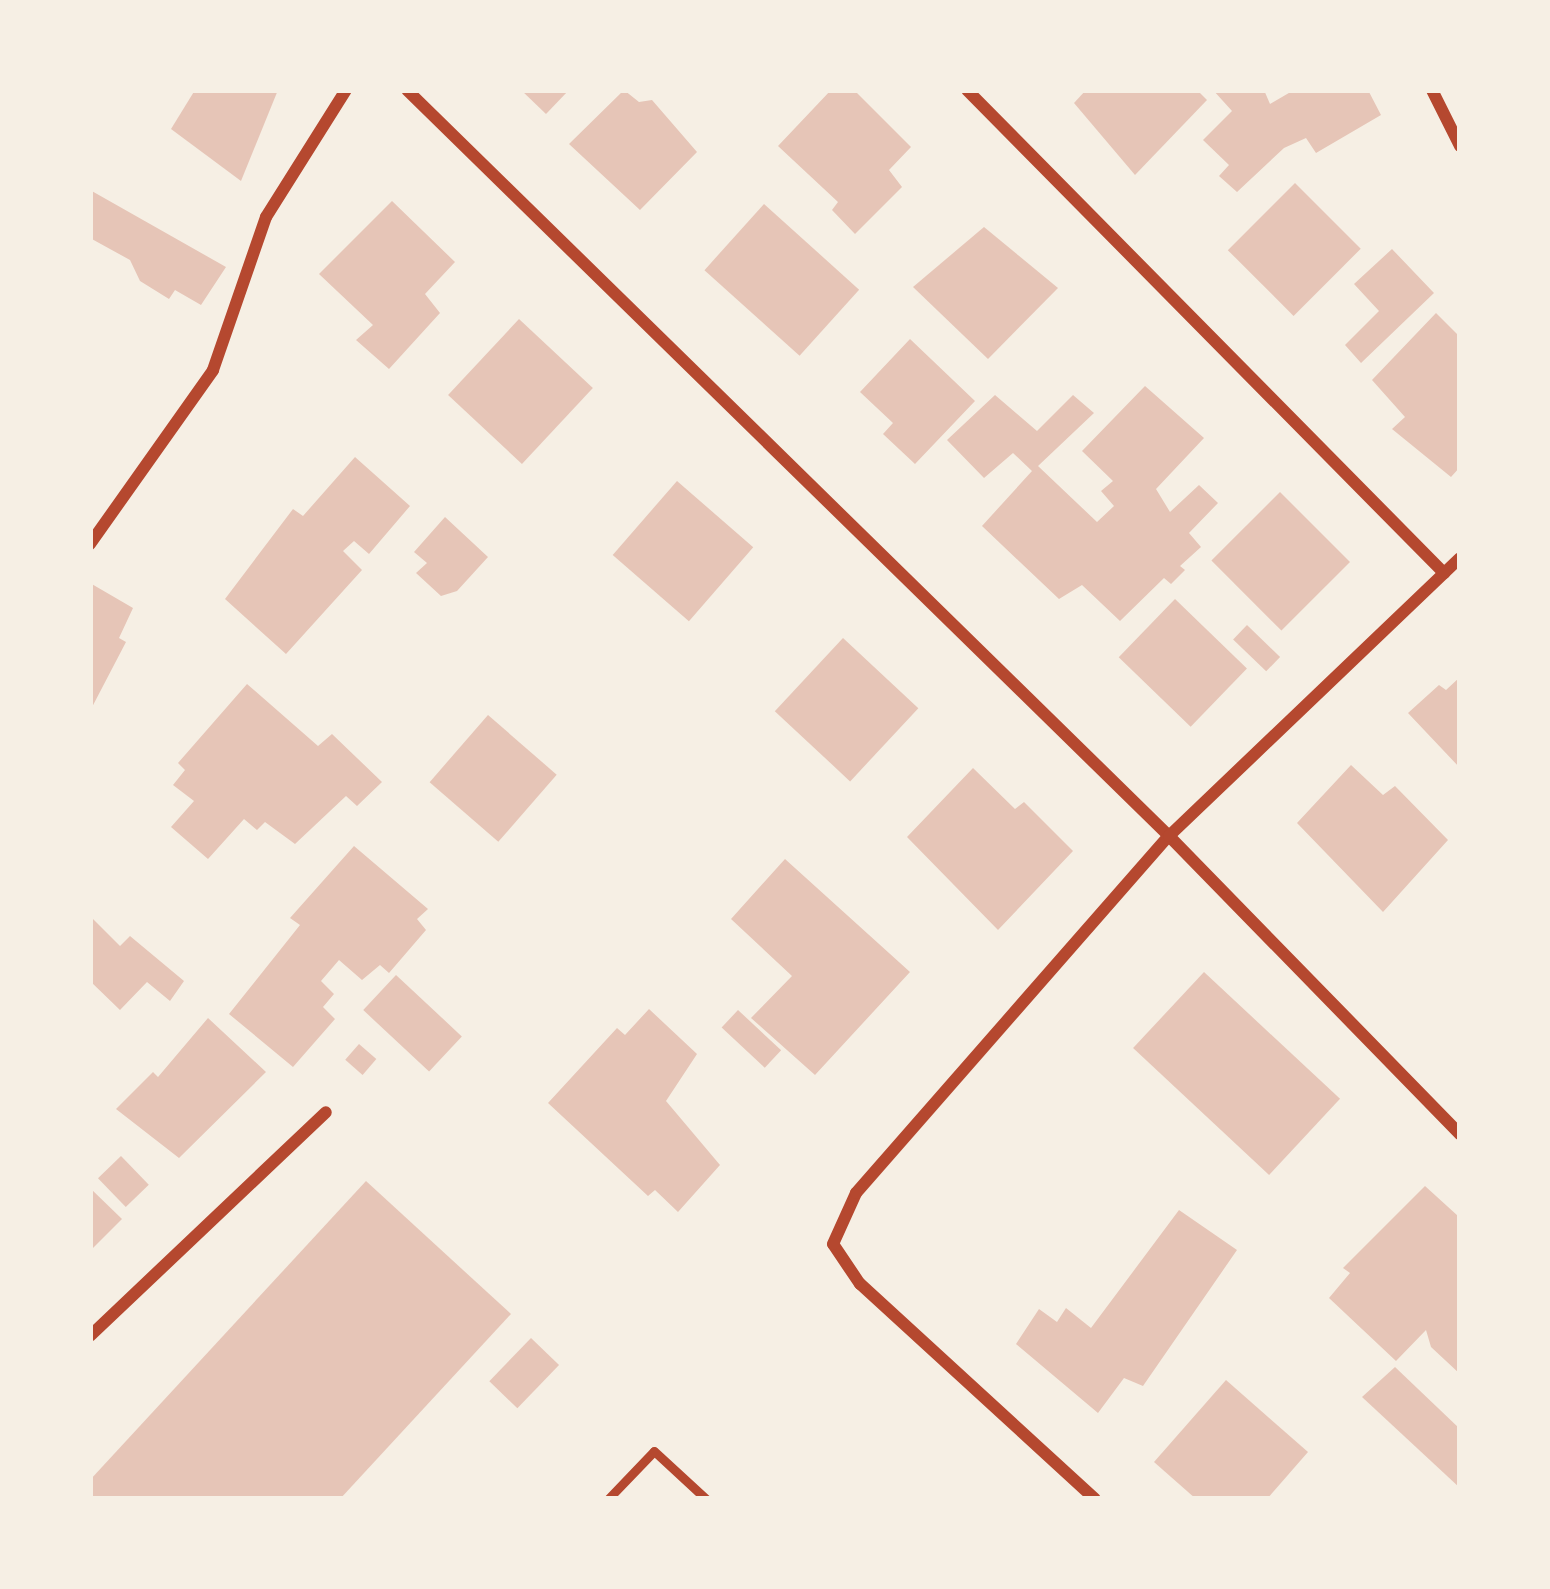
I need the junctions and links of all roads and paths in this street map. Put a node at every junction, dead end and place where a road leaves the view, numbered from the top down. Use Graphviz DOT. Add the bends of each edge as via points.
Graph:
graph roads {
  1 [pos="346,90"];
  2 [pos="407,90"];
  3 [pos="967,90"];
  4 [pos="1432,90"];
  5 [pos="1460,146"];
  6 [pos="90,544"];
  7 [pos="1460,558"];
  8 [pos="1444,573"];
  9 [pos="1169,836"];
  10 [pos="326,1112"];
  11 [pos="1460,1134"];
  12 [pos="90,1336"];
  13 [pos="608,1499"];
  14 [pos="706,1499"];
  15 [pos="1095,1499"];
  1 -- 6 [label="street" via="266,217 213,370"];
  2 -- 9 [label="street"];
  3 -- 8 [label="street"];
  4 -- 5 [label="street"];
  7 -- 8 [label="street"];
  8 -- 9 [label="street"];
  9 -- 11 [label="street"];
  9 -- 15 [label="street" via="856,1193 833,1244 860,1285"];
  10 -- 12 [label="street"];
  13 -- 14 [label="lane" via="654,1451"];
}
